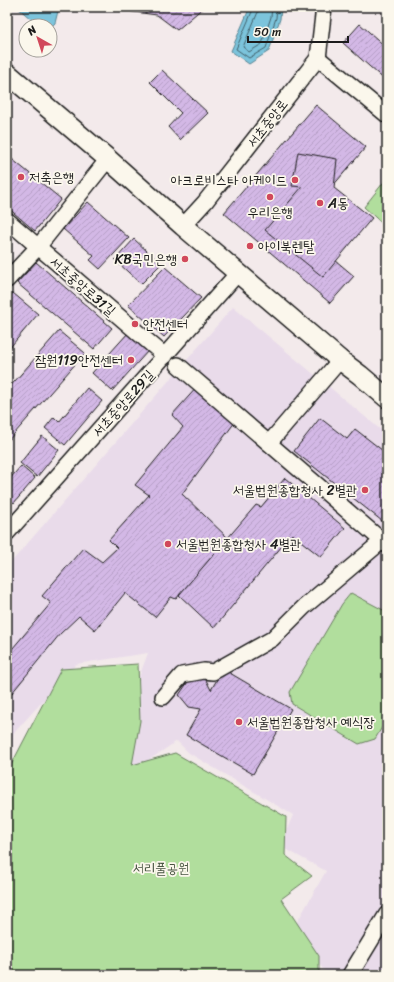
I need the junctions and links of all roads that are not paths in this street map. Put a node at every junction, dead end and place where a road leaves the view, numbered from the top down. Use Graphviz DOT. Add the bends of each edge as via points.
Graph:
graph roads {
  1 [pos="324,7"];
  2 [pos="318,58"];
  3 [pos="7,73"];
  4 [pos="387,115"];
  5 [pos="108,159"];
  6 [pos="7,220"];
  7 [pos="183,226"];
  8 [pos="38,247"];
  9 [pos="238,274"];
  10 [pos="7,280"];
  11 [pos="165,356"];
  12 [pos="340,360"];
  13 [pos="178,365"];
  14 [pos="387,398"];
  15 [pos="269,443"];
  16 [pos="8,529"];
  17 [pos="385,543"];
  18 [pos="163,697"];
  19 [pos="387,914"];
  20 [pos="350,975"];
  1 -- 2 [label="street"];
  2 -- 4 [label="street"];
  2 -- 7 [label="street, 서초중앙로" via="205,202"];
  3 -- 5 [label="main road"];
  5 -- 7 [label="main road"];
  5 -- 8 [label="street, 서초중앙로31길"];
  6 -- 8 [label="street, 서초중앙로31길"];
  7 -- 9 [label="main road"];
  8 -- 10 [label="street, 서초중앙로31길"];
  8 -- 11 [label="street, 서초중앙로31길"];
  9 -- 11 [label="street, 서초중앙로29길"];
  9 -- 12 [label="main road"];
  11 -- 16 [label="street, 서초중앙로29길"];
  12 -- 14 [label="main road"];
  12 -- 15 [label="street"];
  13 -- 15 [label="street"];
  15 -- 17 [label="street"];
  17 -- 18 [label="street" via="304,607 272,639 214,672 182,675"];
  19 -- 20 [label="street"];
}
